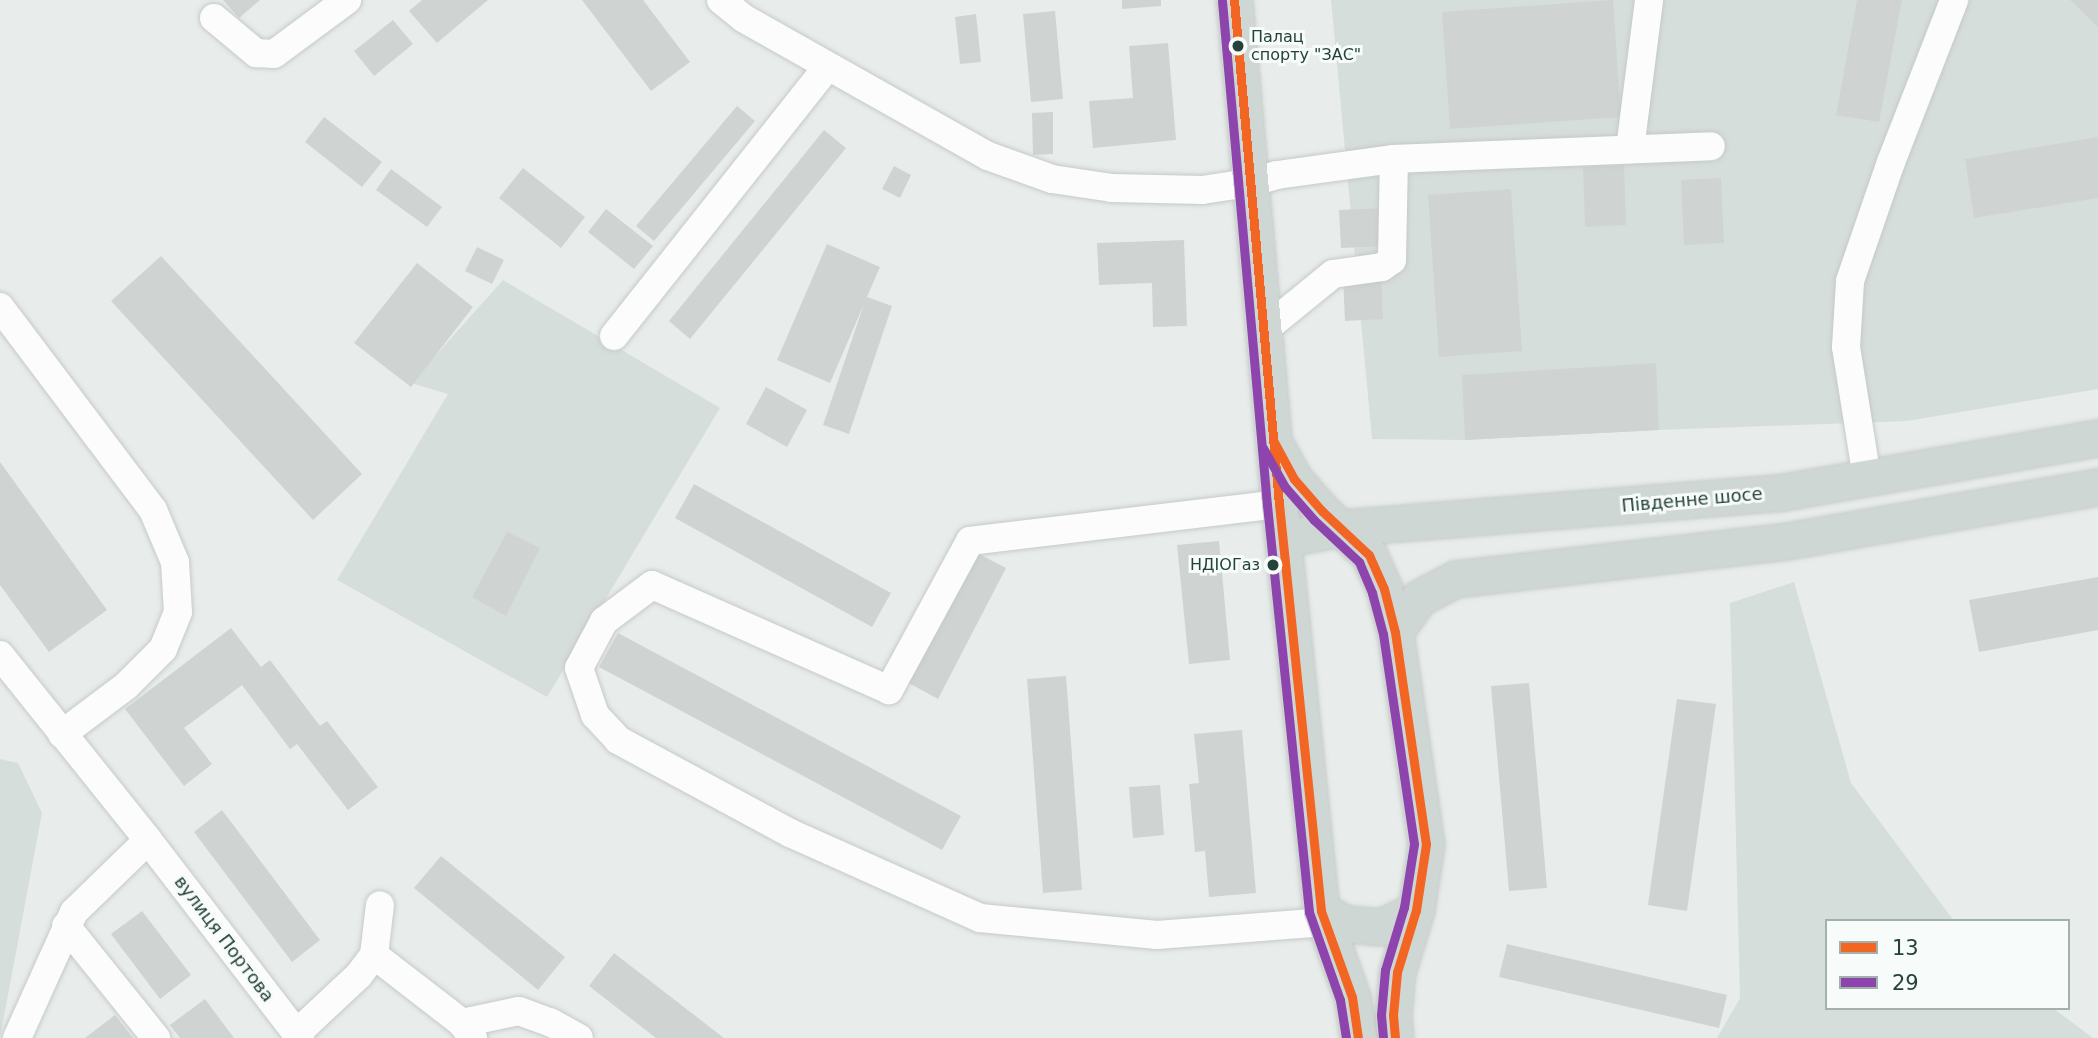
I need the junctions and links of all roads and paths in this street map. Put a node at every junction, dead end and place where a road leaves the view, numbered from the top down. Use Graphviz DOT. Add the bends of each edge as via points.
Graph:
graph roads {
  1 [pos="347,0"];
  2 [pos="722,0"];
  3 [pos="1234,0"];
  4 [pos="1649,0"];
  5 [pos="1954,0"];
  6 [pos="214,18"];
  7 [pos="827,67"];
  8 [pos="1711,146"];
  9 [pos="1630,149"];
  10 [pos="1394,159"];
  11 [pos="1249,183"];
  12 [pos="0,307"];
  13 [pos="1263,331"];
  14 [pos="614,336"];
  15 [pos="2098,438"];
  16 [pos="1273,442"];
  17 [pos="1867,478"];
  18 [pos="2098,487"];
  19 [pos="1279,504"];
  20 [pos="1340,528"];
  21 [pos="1283,539"];
  22 [pos="1395,632"];
  23 [pos="0,655"];
  24 [pos="62,734"];
  25 [pos="148,840"];
  26 [pos="380,905"];
  27 [pos="1416,910"];
  28 [pos="1323,916"];
  29 [pos="66,926"];
  30 [pos="374,955"];
  31 [pos="468,1030"];
  32 [pos="298,1036"];
  33 [pos="17,1038"];
  34 [pos="156,1038"];
  35 [pos="579,1038"];
  36 [pos="1358,1038"];
  37 [pos="1395,1038"];
  1 -- 6 [label="street" via="274,54 256,53"];
  2 -- 7 [label="street" via="743,18"];
  3 -- 11 [label="main road"];
  4 -- 9 [label="street"];
  5 -- 17 [label="street" via="1850,281 1846,347"];
  7 -- 11 [label="street" via="988,156 1032,173 1112,188 1202,190"];
  7 -- 14 [label="street"];
  8 -- 9 [label="street"];
  9 -- 10 [label="street"];
  10 -- 11 [label="street"];
  10 -- 13 [label="street" via="1392,260 1382,267 1333,274"];
  11 -- 13 [label="main road"];
  12 -- 24 [label="street" via="153,510 176,562 178,612 163,649 126,686"];
  13 -- 16 [label="main road"];
  15 -- 17 [label="main road, Південне шосе"];
  16 -- 19 [label="main road"];
  16 -- 20 [label="main road" via="1294,479"];
  17 -- 20 [label="main road, Південне шосе" via="1778,493"];
  18 -- 22 [label="main road" via="1787,541 1455,579 1419,598"];
  19 -- 21 [label="main road"];
  19 -- 28 [label="street" via="970,541 889,690 652,585 604,621 579,668 595,715 618,740 790,834 980,918 1157,935"];
  20 -- 21 [label="main road, Південне шосе"];
  20 -- 22 [label="main road" via="1369,555"];
  21 -- 28 [label="main road"];
  22 -- 27 [label="main road" via="1426,844"];
  23 -- 24 [label="street, вулиця Портова"];
  24 -- 25 [label="street, вулиця Портова"];
  25 -- 29 [label="street" via="89,894"];
  25 -- 32 [label="street, вулиця Портова"];
  26 -- 30 [label="street"];
  27 -- 28 [label="main road" via="1381,927"];
  27 -- 37 [label="main road" via="1394,994"];
  28 -- 36 [label="main road" via="1352,997"];
  29 -- 33 [label="street"];
  29 -- 34 [label="street"];
  30 -- 31 [label="street"];
  30 -- 32 [label="street"];
  31 -- 35 [label="street" via="519,1011 550,1021"];
}
